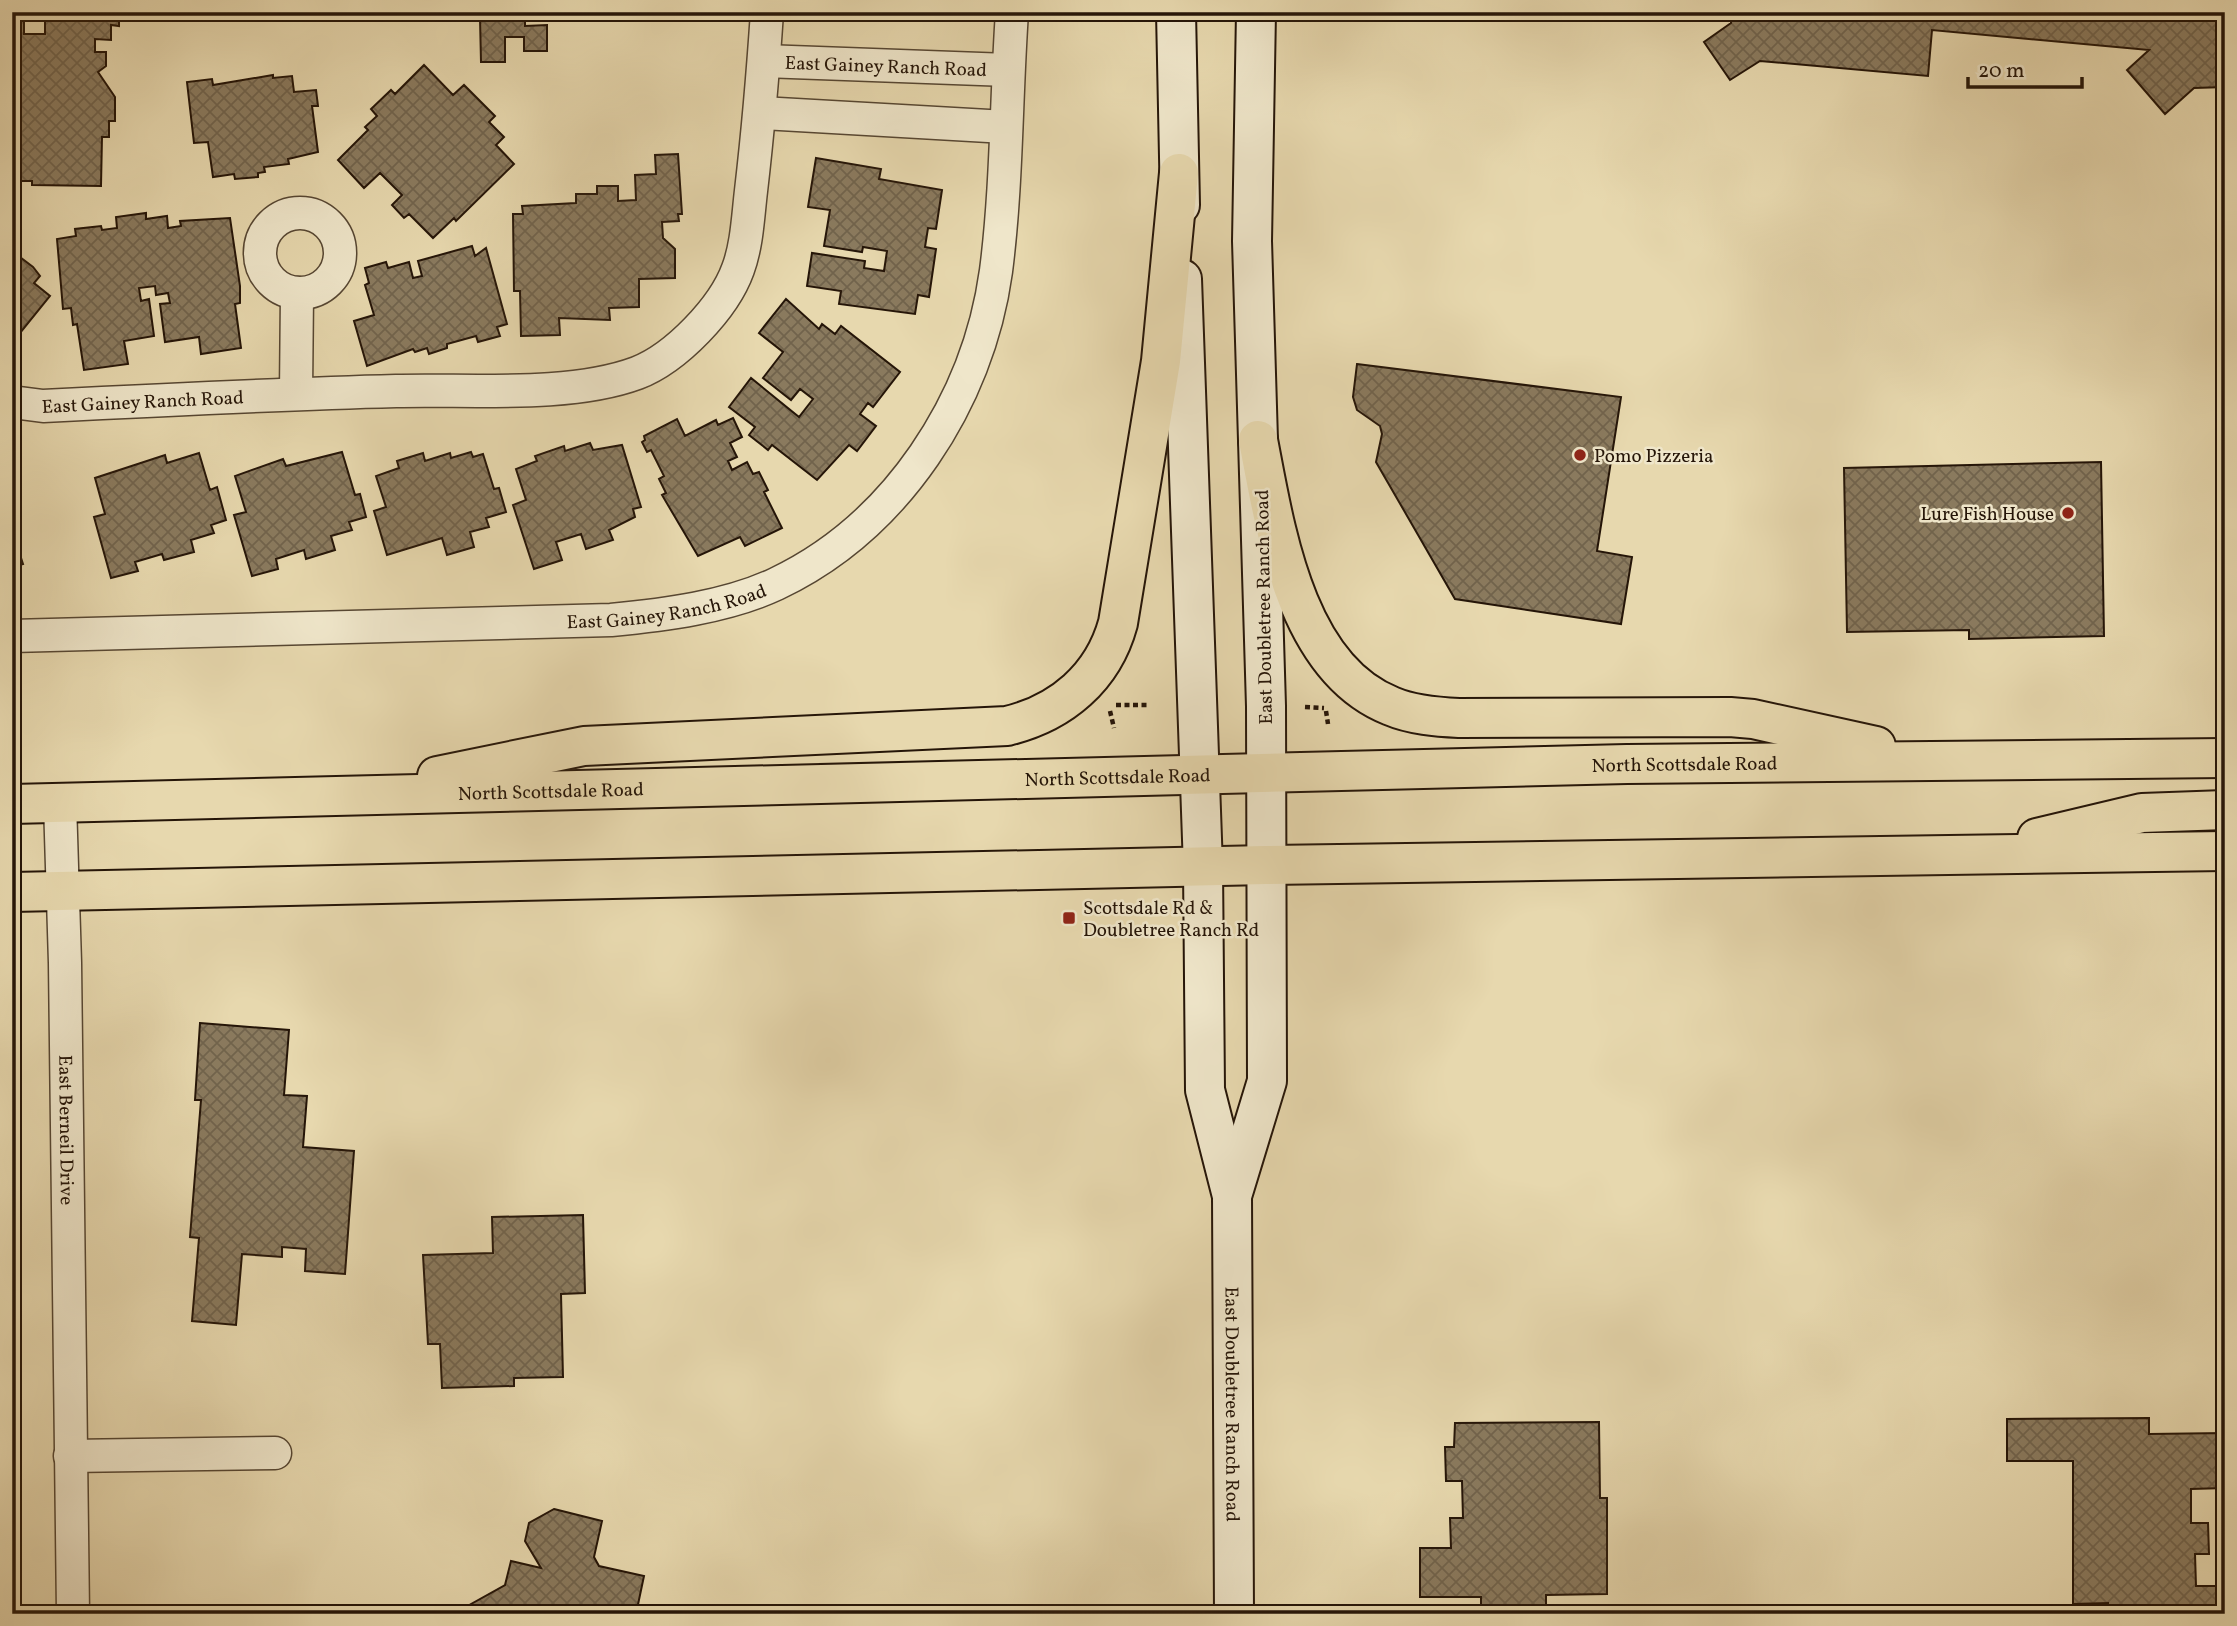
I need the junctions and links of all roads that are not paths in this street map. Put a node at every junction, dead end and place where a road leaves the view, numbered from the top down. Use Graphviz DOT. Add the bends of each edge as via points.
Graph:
graph roads {
  1 [pos="767,12"];
  2 [pos="1013,12"];
  3 [pos="1176,12"];
  4 [pos="1256,12"];
  5 [pos="764,61"];
  6 [pos="1008,70"];
  7 [pos="761,113"];
  8 [pos="1006,127"];
  9 [pos="1179,173"];
  10 [pos="297,293"];
  11 [pos="296,393"];
  12 [pos="12,402"];
  13 [pos="1258,440"];
  14 [pos="12,636"];
  15 [pos="2225,758"];
  16 [pos="1961,760"];
  17 [pos="1266,774"];
  18 [pos="1200,776"];
  19 [pos="339,797"];
  20 [pos="60,803"];
  21 [pos="12,804"];
  22 [pos="2225,810"];
  23 [pos="2225,851"];
  24 [pos="1966,853"];
  25 [pos="1266,865"];
  26 [pos="1203,867"];
  27 [pos="62,891"];
  28 [pos="12,892"];
  29 [pos="1231,1196"];
  30 [pos="275,1453"];
  31 [pos="70,1456"];
  32 [pos="73,1614"];
  33 [pos="1234,1614"];
  1 -- 5 [label="street, East Gainey Ranch Road"];
  2 -- 6 [label="street, East Gainey Ranch Road"];
  3 -- 9 [label="main road, East Doubletree Ranch Road"];
  4 -- 13 [label="main road, East Doubletree Ranch Road" via="1252,228"];
  5 -- 6 [label="street, East Gainey Ranch Road"];
  5 -- 7 [label="street, East Gainey Ranch Road"];
  6 -- 8 [label="street, East Gainey Ranch Road"];
  7 -- 8 [label="street"];
  7 -- 11 [label="street, East Gainey Ranch Road" via="738,270 715,309 684,342 639,372 581,386"];
  8 -- 14 [label="street, East Gainey Ranch Road" via="996,271 984,331 964,387 926,456 889,498 841,545 775,584 685,612 611,620"];
  9 -- 18 [label="main road, East Doubletree Ranch Road"];
  9 -- 19 [label="main road" via="1161,361 1118,623 1100,665 1074,695 1031,720 1007,726 584,746"];
  10 -- 11 [label="street"];
  11 -- 12 [label="street, East Gainey Ranch Road" via="43,405"];
  13 -- 16 [label="main road" via="1293,586 1311,628 1345,674 1391,706 1459,718 1753,719 1917,755"];
  13 -- 17 [label="main road, East Doubletree Ranch Road"];
  15 -- 16 [label="main road, North Scottsdale Road"];
  16 -- 17 [label="main road, North Scottsdale Road"];
  17 -- 18 [label="main road, North Scottsdale Road"];
  17 -- 25 [label="main road, East Doubletree Ranch Road"];
  18 -- 19 [label="main road, North Scottsdale Road"];
  18 -- 26 [label="main road, East Doubletree Ranch Road"];
  19 -- 20 [label="main road, North Scottsdale Road"];
  20 -- 21 [label="main road, North Scottsdale Road"];
  20 -- 27 [label="street, East Berneil Drive"];
  22 -- 24 [label="main road" via="2123,816"];
  23 -- 24 [label="main road"];
  24 -- 25 [label="main road"];
  25 -- 26 [label="main road"];
  25 -- 29 [label="main road, East Doubletree Ranch Road" via="1267,1081"];
  26 -- 27 [label="main road"];
  26 -- 29 [label="main road, East Doubletree Ranch Road" via="1205,1090"];
  27 -- 28 [label="main road"];
  27 -- 31 [label="street, East Berneil Drive"];
  29 -- 33 [label="main road, East Doubletree Ranch Road"];
  30 -- 31 [label="street"];
  31 -- 32 [label="street, East Berneil Drive"];
}
